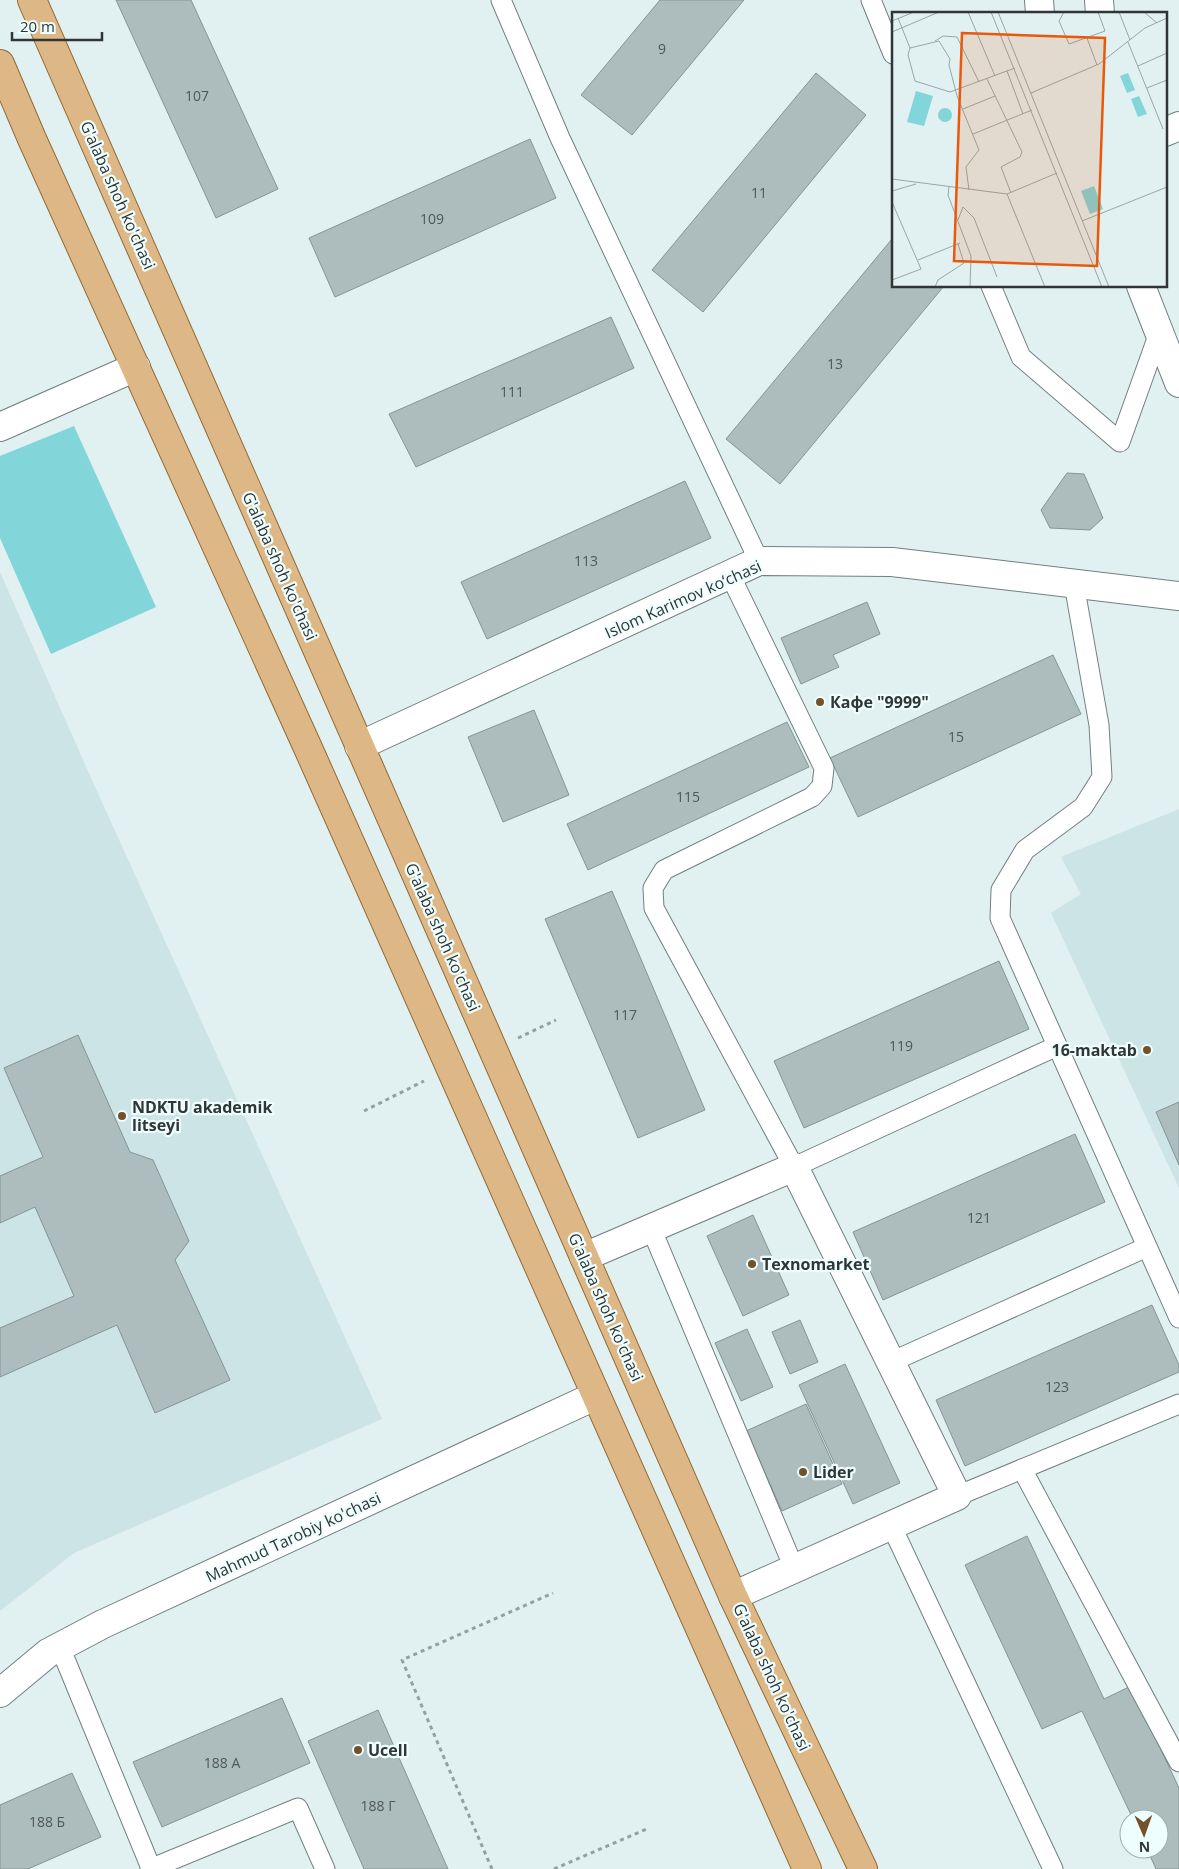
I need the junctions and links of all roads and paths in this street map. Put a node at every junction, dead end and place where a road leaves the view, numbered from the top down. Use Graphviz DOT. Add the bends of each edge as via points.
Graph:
graph roads {
  1 [pos="32,0"];
  2 [pos="501,0"];
  3 [pos="870,0"];
  4 [pos="892,52"];
  5 [pos="0,64"];
  6 [pos="1179,126"];
  7 [pos="1166,132"];
  8 [pos="992,288"];
  9 [pos="1142,288"];
  10 [pos="1159,333"];
  11 [pos="136,367"];
  12 [pos="1179,383"];
  13 [pos="0,427"];
  14 [pos="759,562"];
  15 [pos="730,574"];
  16 [pos="1074,584"];
  17 [pos="1179,596"];
  18 [pos="360,746"];
  19 [pos="1057,1046"];
  20 [pos="794,1167"];
  21 [pos="651,1228"];
  22 [pos="1147,1247"];
  23 [pos="584,1256"];
  24 [pos="1179,1318"];
  25 [pos="891,1362"];
  26 [pos="595,1396"];
  27 [pos="1179,1404"];
  28 [pos="1022,1469"];
  29 [pos="957,1496"];
  30 [pos="891,1525"];
  31 [pos="794,1568"];
  32 [pos="553,1593"];
  33 [pos="733,1596"];
  34 [pos="60,1647"];
  35 [pos="0,1693"];
  36 [pos="1179,1762"];
  37 [pos="648,1828"];
  38 [pos="151,1869"];
  39 [pos="325,1869"];
  40 [pos="492,1869"];
  41 [pos="554,1869"];
  42 [pos="807,1869"];
  43 [pos="863,1869"];
  44 [pos="1052,1869"];
  1 -- 18 [label="main road, G'alaba shoh ko'chasi"];
  2 -- 14 [label="lane" via="560,138"];
  3 -- 4 [label="lane"];
  5 -- 11 [label="main road"];
  6 -- 7 [label="street"];
  8 -- 10 [label="lane" via="1021,357 1120,442"];
  9 -- 10 [label="street"];
  10 -- 12 [label="street"];
  11 -- 13 [label="street"];
  11 -- 26 [label="main road"];
  14 -- 15 [label="street, Islom Karimov ko‘chasi"];
  14 -- 16 [label="street, Islom Karimov ko‘chasi" via="892,562"];
  15 -- 18 [label="street, Islom Karimov ko‘chasi"];
  15 -- 20 [label="lane" via="824,768 822,786 812,797 664,870 653,888 654,908"];
  16 -- 17 [label="street, Islom Karimov ko‘chasi"];
  16 -- 19 [label="lane" via="1099,725 1102,777 1083,807 1025,850 1001,890 1000,918"];
  18 -- 23 [label="main road, G'alaba shoh ko'chasi"];
  19 -- 20 [label="lane"];
  19 -- 22 [label="lane"];
  20 -- 21 [label="street"];
  20 -- 25 [label="street"];
  21 -- 23 [label="street"];
  21 -- 31 [label="lane"];
  22 -- 24 [label="lane"];
  22 -- 25 [label="lane"];
  23 -- 33 [label="main road, G'alaba shoh ko'chasi"];
  25 -- 29 [label="street"];
  26 -- 34 [label="street, Mahmud Tarobiy ko'chasi"];
  26 -- 42 [label="main road"];
  27 -- 28 [label="lane"];
  28 -- 29 [label="lane"];
  28 -- 36 [label="lane"];
  29 -- 30 [label="street"];
  30 -- 31 [label="street"];
  30 -- 44 [label="lane"];
  31 -- 33 [label="street"];
  32 -- 40 [label="path" via="402,1660"];
  33 -- 43 [label="main road, G'alaba shoh ko'chasi"];
  34 -- 35 [label="street, Mahmud Tarobiy ko'chasi" via="48,1653"];
  34 -- 38 [label="lane"];
  37 -- 41 [label="path"];
  38 -- 39 [label="lane" via="298,1808"];
}
